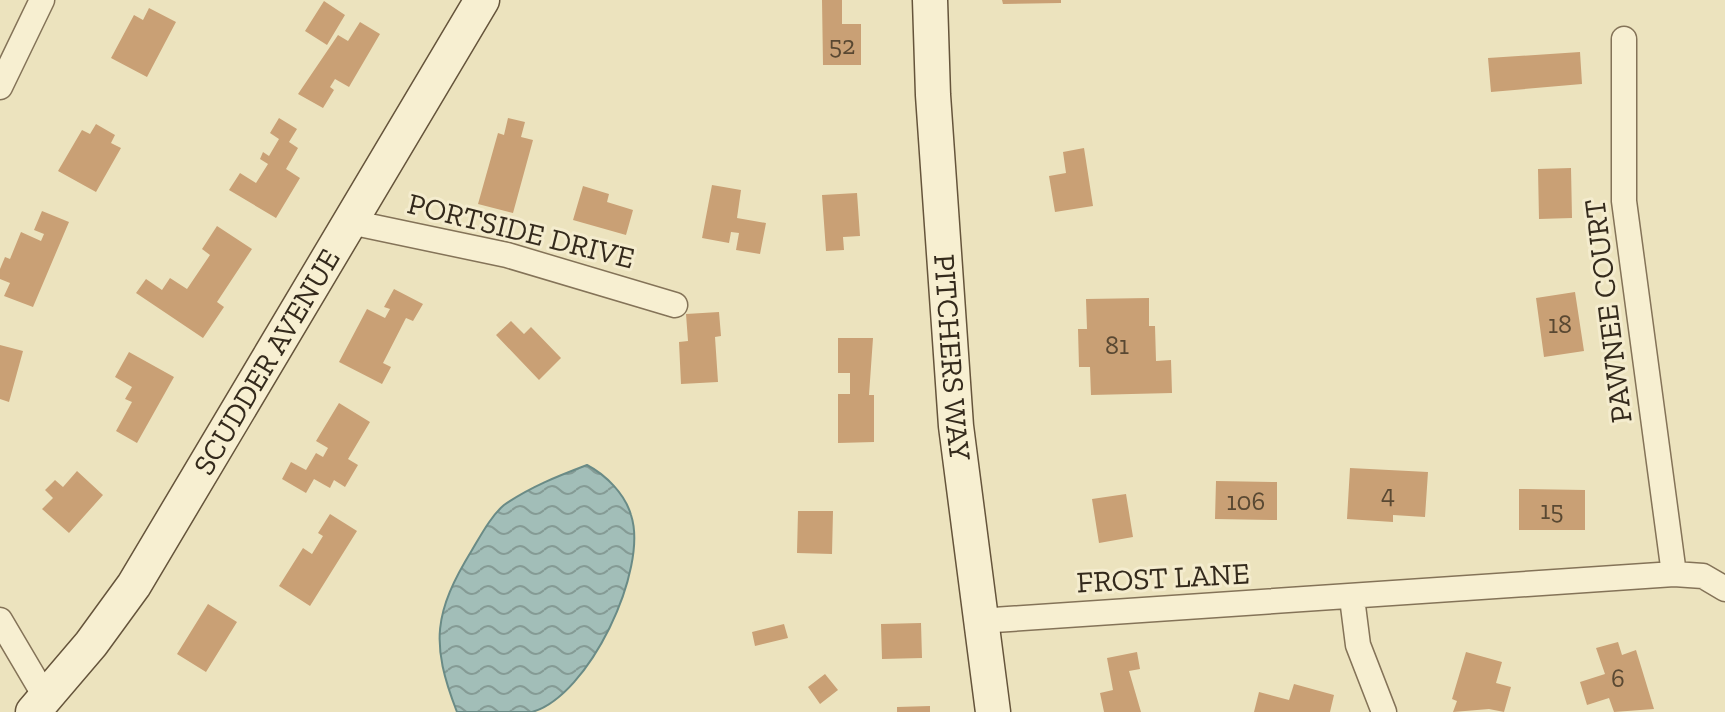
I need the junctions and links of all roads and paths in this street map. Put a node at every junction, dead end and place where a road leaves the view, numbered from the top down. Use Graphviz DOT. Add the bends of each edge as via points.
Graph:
graph roads {
  1 [pos="42,0"];
  2 [pos="482,0"];
  3 [pos="930,0"];
  4 [pos="1624,39"];
  5 [pos="0,87"];
  6 [pos="350,222"];
  7 [pos="675,305"];
  8 [pos="1674,574"];
  9 [pos="1725,589"];
  10 [pos="1352,598"];
  11 [pos="0,620"];
  12 [pos="979,621"];
  13 [pos="40,705"];
  14 [pos="993,712"];
  15 [pos="1384,712"];
  1 -- 5 [label="street"];
  2 -- 6 [label="main road, SCUDDER AVENUE"];
  3 -- 12 [label="main road, PITCHERS WAY" via="956,426"];
  4 -- 8 [label="street, PAWNEE COURT" via="1624,201"];
  6 -- 7 [label="street, PORTSIDE DRIVE" via="507,255"];
  6 -- 13 [label="main road, SCUDDER AVENUE" via="134,585"];
  8 -- 9 [label="street, FROST LANE" via="1703,576"];
  8 -- 10 [label="street, FROST LANE"];
  10 -- 12 [label="street, FROST LANE"];
  10 -- 15 [label="street" via="1358,645"];
  11 -- 13 [label="street"];
  12 -- 14 [label="main road, PITCHERS WAY"];
}
